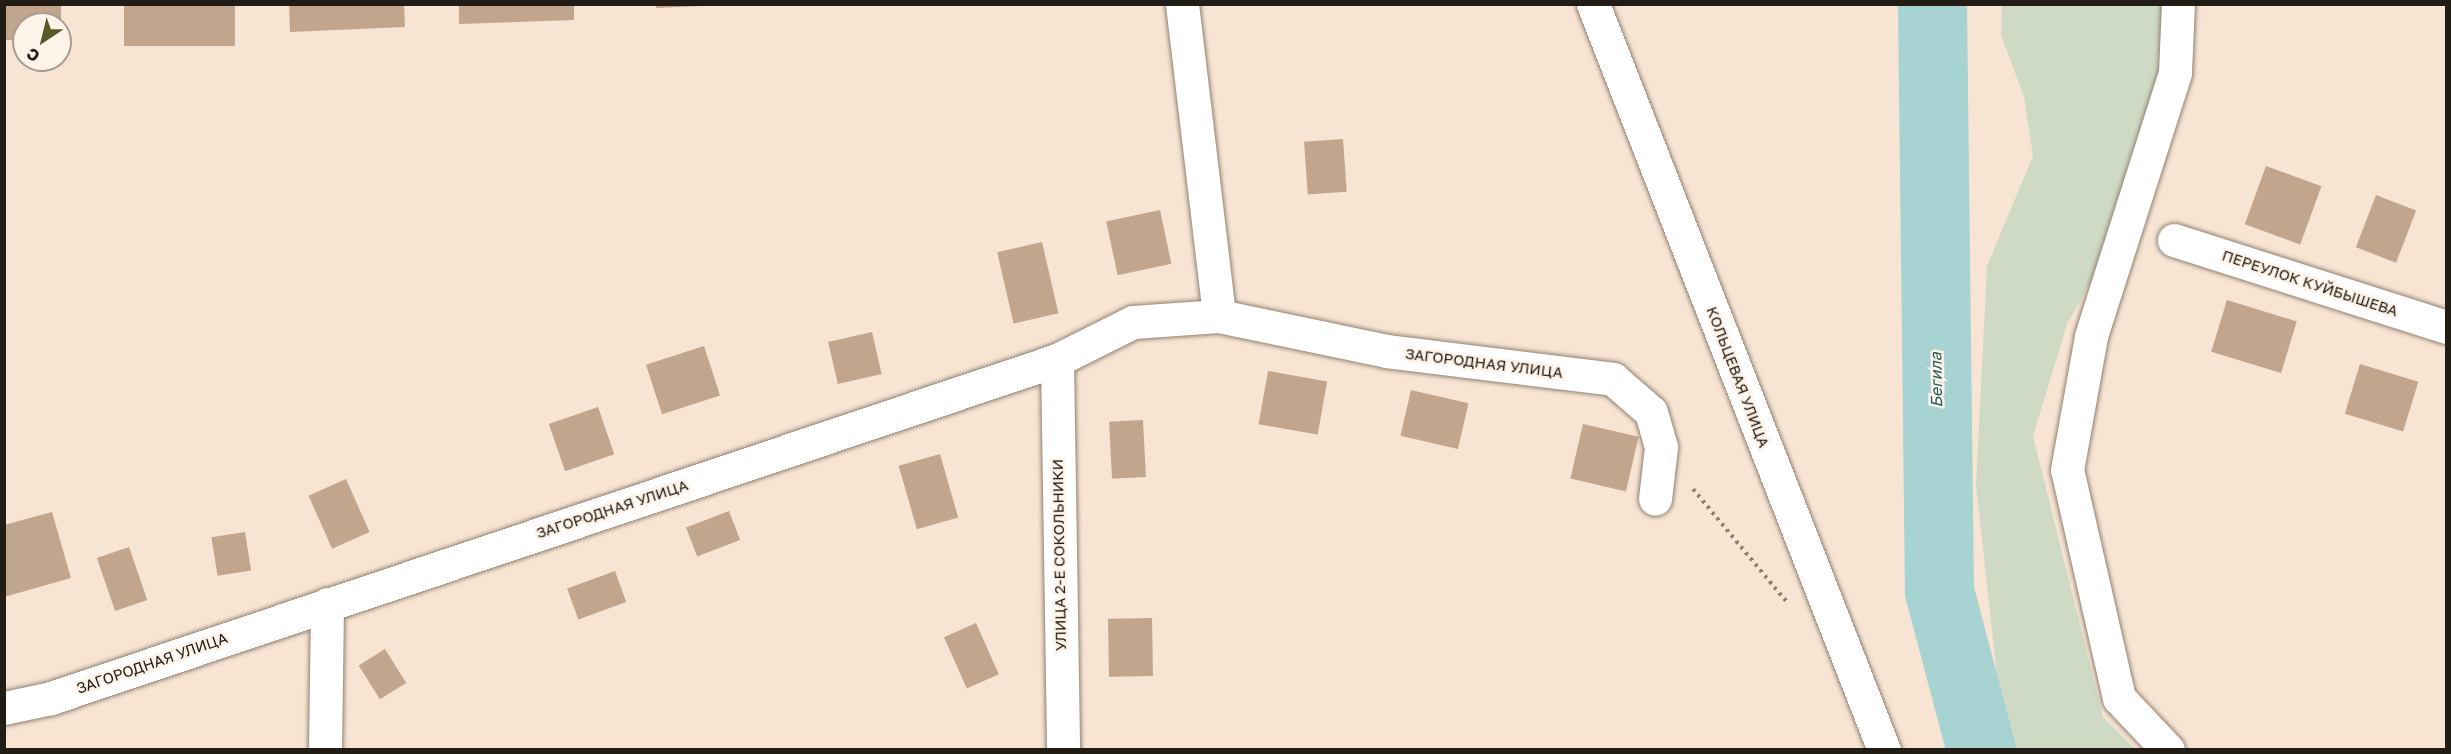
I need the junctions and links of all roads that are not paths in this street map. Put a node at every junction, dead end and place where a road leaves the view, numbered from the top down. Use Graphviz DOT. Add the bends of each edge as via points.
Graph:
graph roads {
  1 [pos="1182,4"];
  2 [pos="1593,4"];
  3 [pos="2178,4"];
  4 [pos="2174,240"];
  5 [pos="1219,316"];
  6 [pos="2446,327"];
  7 [pos="1058,360"];
  8 [pos="1655,499"];
  9 [pos="327,604"];
  10 [pos="4,708"];
  11 [pos="326,750"];
  12 [pos="1063,750"];
  13 [pos="1884,750"];
  14 [pos="2168,750"];
  1 -- 5 [label="street"];
  2 -- 13 [label="street, КОЛЬЦЕВАЯ УЛИЦА"];
  3 -- 14 [label="street" via="2175,72 2091,336 2067,470 2119,698"];
  4 -- 6 [label="street, ПЕРЕУЛОК КУЙБЫШЕВА"];
  5 -- 7 [label="street, ЗАГОРОДНАЯ УЛИЦА" via="1133,322"];
  5 -- 8 [label="street, ЗАГОРОДНАЯ УЛИЦА" via="1386,351 1613,379 1651,412 1661,447"];
  7 -- 9 [label="street, ЗАГОРОДНАЯ УЛИЦА"];
  7 -- 12 [label="street, УЛИЦА 2-Е СОКОЛЬНИКИ"];
  9 -- 10 [label="street, ЗАГОРОДНАЯ УЛИЦА" via="51,698"];
  9 -- 11 [label="street"];
}
